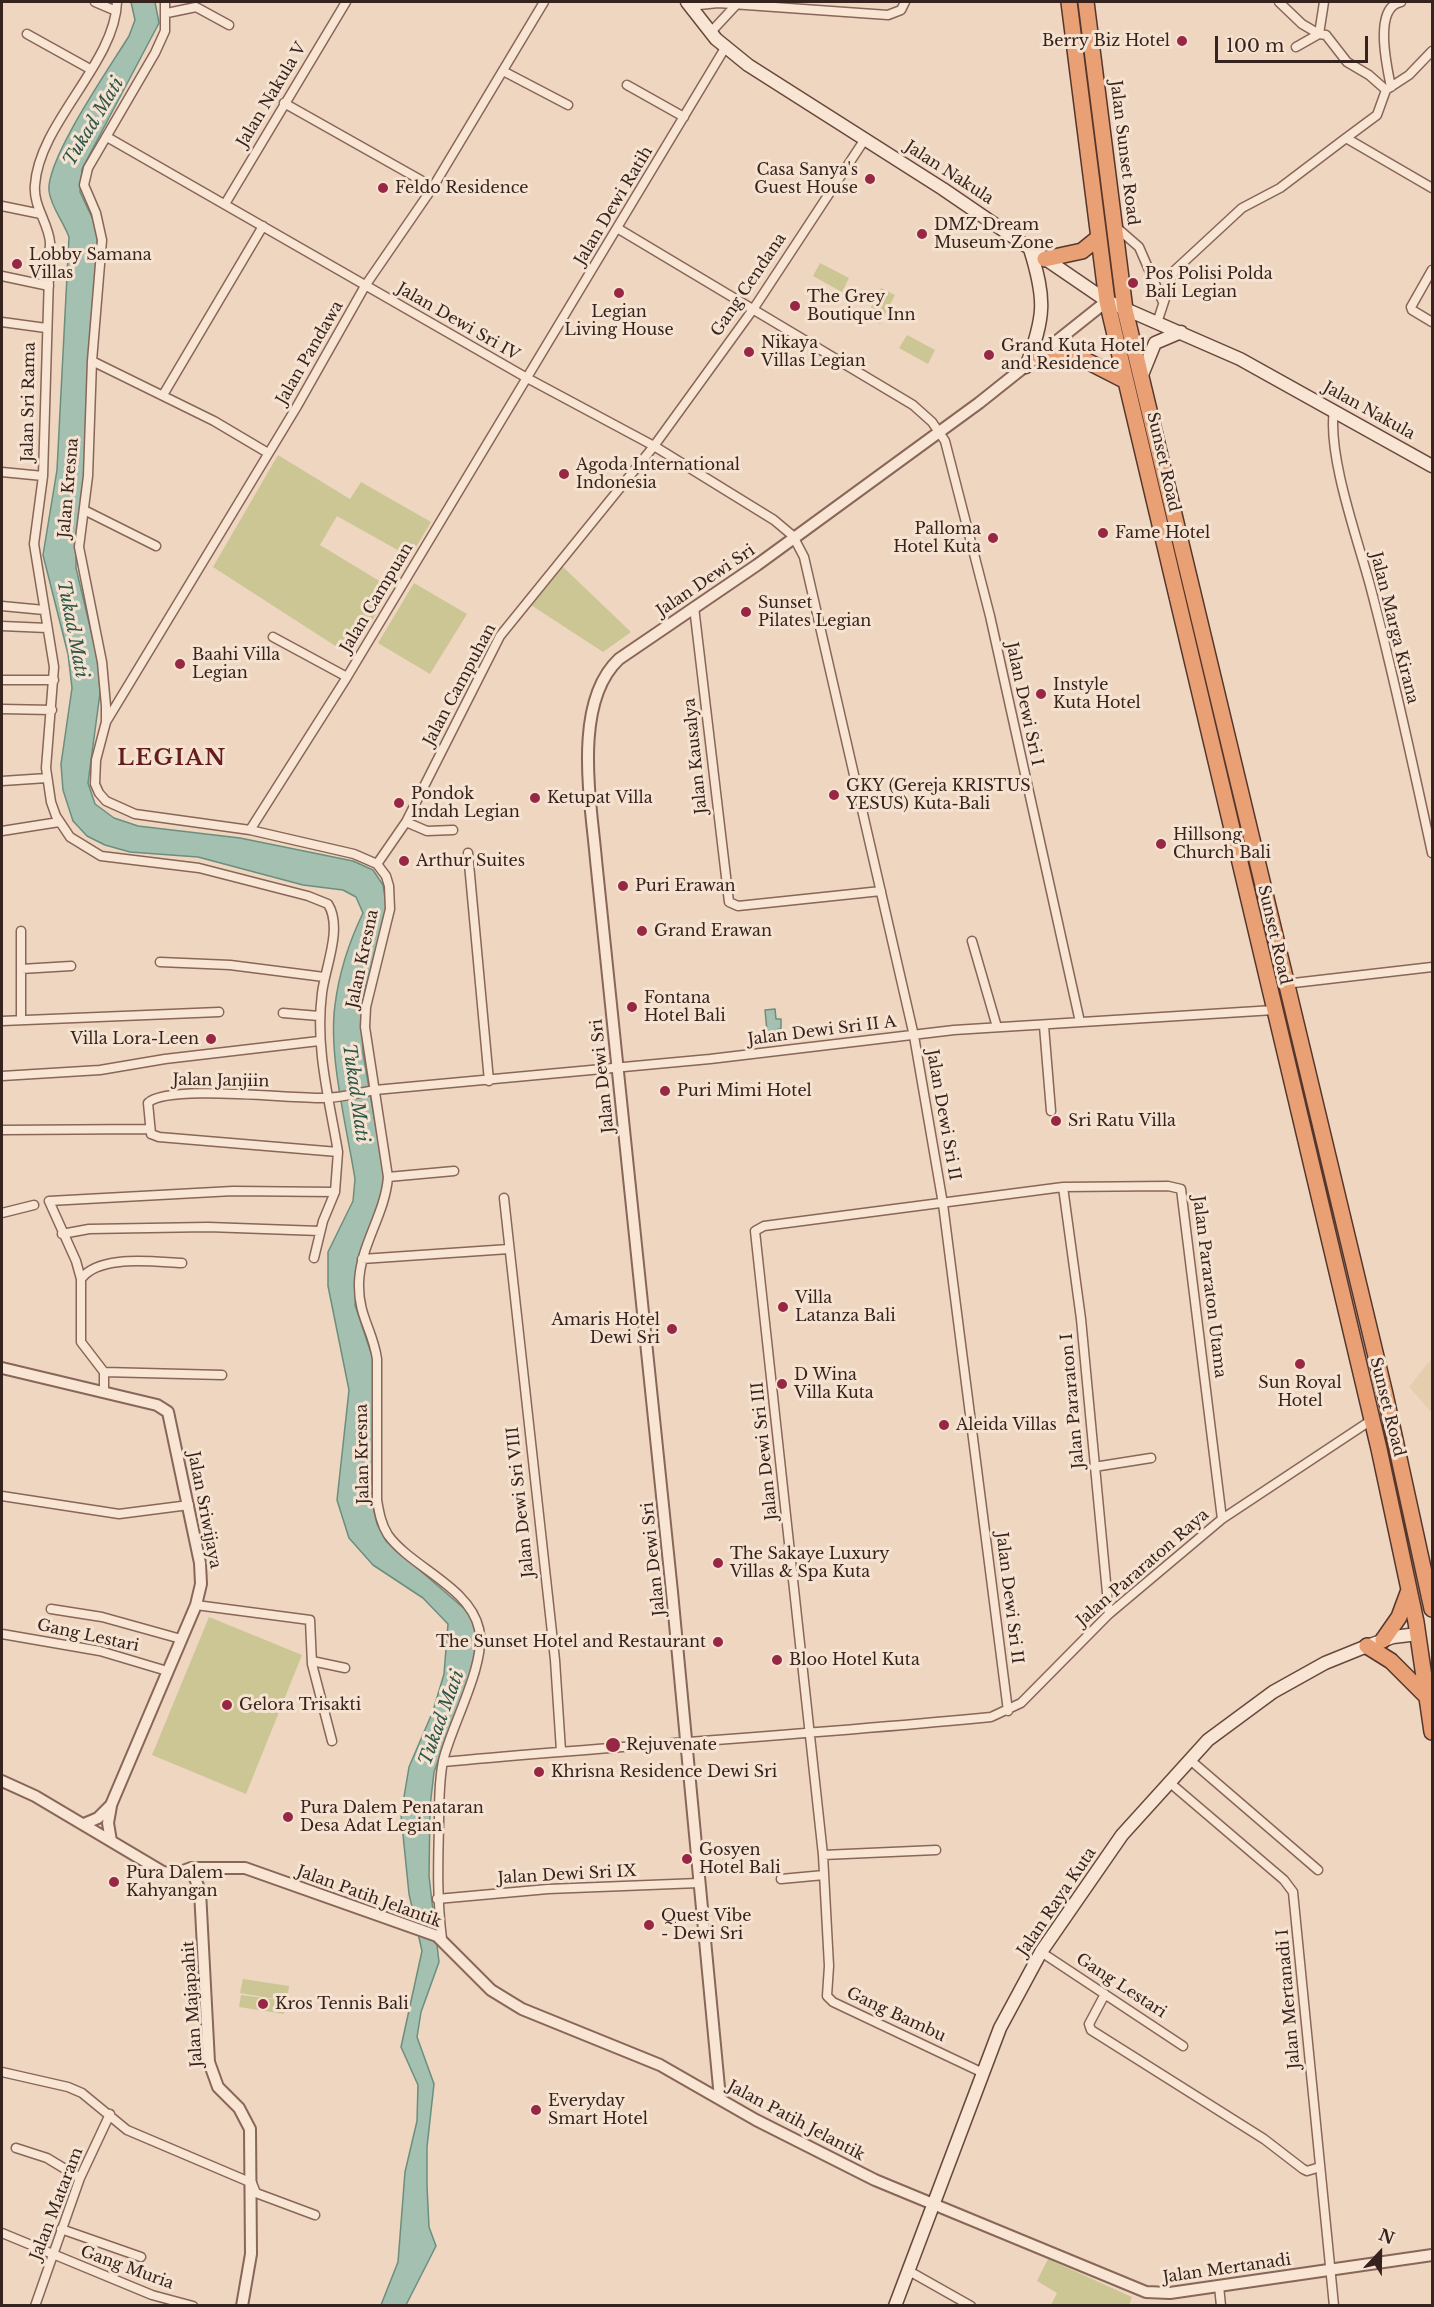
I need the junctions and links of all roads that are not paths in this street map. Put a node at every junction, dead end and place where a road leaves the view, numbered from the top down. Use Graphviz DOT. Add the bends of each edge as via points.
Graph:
graph roads {
  1 [pos="95,2"];
  2 [pos="117,2"];
  3 [pos="165,2"];
  4 [pos="346,2"];
  5 [pos="544,2"];
  6 [pos="1070,2"];
  7 [pos="1086,2"];
  8 [pos="1279,2"];
  9 [pos="1324,2"];
  10 [pos="1401,2"];
  11 [pos="904,3"];
  12 [pos="689,4"];
  13 [pos="736,4"];
  14 [pos="761,4"];
  15 [pos="116,11"];
  16 [pos="167,12"];
  17 [pos="229,25"];
  18 [pos="710,33"];
  19 [pos="27,34"];
  20 [pos="1319,34"];
  21 [pos="1296,47"];
  22 [pos="725,48"];
  23 [pos="1432,51"];
  24 [pos="90,69"];
  25 [pos="503,71"];
  26 [pos="627,85"];
  27 [pos="1388,89"];
  28 [pos="284,103"];
  29 [pos="568,105"];
  30 [pos="684,117"];
  31 [pos="107,137"];
  32 [pos="1346,138"];
  33 [pos="865,139"];
  34 [pos="433,188"];
  35 [pos="1432,188"];
  36 [pos="225,204"];
  37 [pos="2,206"];
  38 [pos="41,214"];
  39 [pos="263,226"];
  40 [pos="1116,227"];
  41 [pos="617,228"];
  42 [pos="1098,238"];
  43 [pos="1030,249"];
  44 [pos="1045,259"];
  45 [pos="1432,270"];
  46 [pos="2,276"];
  47 [pos="49,286"];
  48 [pos="365,286"];
  49 [pos="1107,301"];
  50 [pos="1163,302"];
  51 [pos="754,308"];
  52 [pos="1125,310"];
  53 [pos="2,322"];
  54 [pos="1432,322"];
  55 [pos="1157,323"];
  56 [pos="46,328"];
  57 [pos="1181,332"];
  58 [pos="1039,356"];
  59 [pos="92,361"];
  60 [pos="1026,367"];
  61 [pos="1142,375"];
  62 [pos="527,378"];
  63 [pos="1124,380"];
  64 [pos="163,395"];
  65 [pos="1334,410"];
  66 [pos="939,431"];
  67 [pos="654,446"];
  68 [pos="268,453"];
  69 [pos="1432,466"];
  70 [pos="2,472"];
  71 [pos="43,476"];
  72 [pos="84,510"];
  73 [pos="792,536"];
  74 [pos="156,546"];
  75 [pos="2,606"];
  76 [pos="694,607"];
  77 [pos="44,610"];
  78 [pos="2,626"];
  79 [pos="47,628"];
  80 [pos="273,637"];
  81 [pos="347,677"];
  82 [pos="2,680"];
  83 [pos="54,680"];
  84 [pos="2,709"];
  85 [pos="52,710"];
  86 [pos="106,723"];
  87 [pos="47,778"];
  88 [pos="2,781"];
  89 [pos="59,822"];
  90 [pos="406,822"];
  91 [pos="250,830"];
  92 [pos="453,830"];
  93 [pos="2,831"];
  94 [pos="468,853"];
  95 [pos="1432,853"];
  96 [pos="377,864"];
  97 [pos="881,891"];
  98 [pos="21,932"];
  99 [pos="972,941"];
  100 [pos="160,962"];
  101 [pos="71,966"];
  102 [pos="1432,967"];
  103 [pos="21,969"];
  104 [pos="324,977"];
  105 [pos="1286,984"];
  106 [pos="1274,1010"];
  107 [pos="219,1012"];
  108 [pos="283,1012"];
  109 [pos="319,1016"];
  110 [pos="21,1020"];
  111 [pos="2,1021"];
  112 [pos="1080,1022"];
  113 [pos="1044,1026"];
  114 [pos="997,1027"];
  115 [pos="914,1036"];
  116 [pos="319,1041"];
  117 [pos="617,1069"];
  118 [pos="2,1076"];
  119 [pos="489,1081"];
  120 [pos="373,1090"];
  121 [pos="329,1098"];
  122 [pos="1052,1111"];
  123 [pos="150,1129"];
  124 [pos="2,1130"];
  125 [pos="338,1152"];
  126 [pos="454,1172"];
  127 [pos="388,1177"];
  128 [pos="1063,1187"];
  129 [pos="335,1192"];
  130 [pos="504,1198"];
  131 [pos="943,1204"];
  132 [pos="34,1205"];
  133 [pos="2,1213"];
  134 [pos="320,1231"];
  135 [pos="62,1234"];
  136 [pos="510,1249"];
  137 [pos="314,1258"];
  138 [pos="362,1259"];
  139 [pos="182,1263"];
  140 [pos="81,1279"];
  141 [pos="2,1368"];
  142 [pos="104,1372"];
  143 [pos="222,1375"];
  144 [pos="104,1393"];
  145 [pos="1370,1421"];
  146 [pos="1151,1458"];
  147 [pos="1094,1467"];
  148 [pos="2,1496"];
  149 [pos="189,1505"];
  150 [pos="1222,1519"];
  151 [pos="1420,1555"];
  152 [pos="1432,1566"];
  153 [pos="1409,1589"];
  154 [pos="196,1605"];
  155 [pos="51,1608"];
  156 [pos="1432,1610"];
  157 [pos="1109,1614"];
  158 [pos="1432,1617"];
  159 [pos="1422,1628"];
  160 [pos="2,1634"];
  161 [pos="181,1639"];
  162 [pos="1388,1639"];
  163 [pos="1367,1646"];
  164 [pos="312,1660"];
  165 [pos="345,1668"];
  166 [pos="167,1671"];
  167 [pos="1427,1697"];
  168 [pos="1008,1711"];
  169 [pos="1432,1732"];
  170 [pos="810,1735"];
  171 [pos="332,1741"];
  172 [pos="685,1743"];
  173 [pos="561,1751"];
  174 [pos="1189,1759"];
  175 [pos="443,1762"];
  176 [pos="2,1781"];
  177 [pos="1169,1782"];
  178 [pos="111,1805"];
  179 [pos="84,1824"];
  180 [pos="111,1841"];
  181 [pos="936,1850"];
  182 [pos="824,1855"];
  183 [pos="191,1868"];
  184 [pos="1318,1870"];
  185 [pos="824,1875"];
  186 [pos="781,1879"];
  187 [pos="699,1883"];
  188 [pos="437,1899"];
  189 [pos="439,1937"];
  190 [pos="1041,1952"];
  191 [pos="829,1965"];
  192 [pos="1105,1994"];
  193 [pos="1183,2046"];
  194 [pos="2,2072"];
  195 [pos="981,2073"];
  196 [pos="718,2082"];
  197 [pos="704,2089"];
  198 [pos="720,2098"];
  199 [pos="110,2114"];
  200 [pos="16,2148"];
  201 [pos="1320,2167"];
  202 [pos="80,2178"];
  203 [pos="252,2183"];
  204 [pos="935,2204"];
  205 [pos="315,2215"];
  206 [pos="61,2229"];
  207 [pos="2,2233"];
  208 [pos="51,2255"];
  209 [pos="1432,2255"];
  210 [pos="141,2257"];
  211 [pos="1330,2270"];
  212 [pos="909,2271"];
  213 [pos="1219,2286"];
  214 [pos="35,2306"];
  215 [pos="193,2306"];
  216 [pos="242,2306"];
  217 [pos="895,2306"];
  218 [pos="971,2306"];
  219 [pos="1221,2306"];
  220 [pos="1334,2306"];
  1 -- 15 [label="street"];
  2 -- 15 [label="street, Jalan Sri Rama"];
  3 -- 16 [label="street, Jalan Kresna"];
  4 -- 28 [label="street, Jalan Nakula V"];
  5 -- 25 [label="street, Jalan Pandawa"];
  6 -- 42 [label="highway, Sunset Road"];
  7 -- 40 [label="highway, Jalan Sunset Road"];
  8 -- 20 [label="street"];
  9 -- 20 [label="street"];
  10 -- 27 [label="street" via="1388,10 1385,19"];
  11 -- 14 [label="street" via="895,14 888,15"];
  12 -- 13 [label="street"];
  12 -- 18 [label="main road, Jalan Nakula"];
  13 -- 14 [label="street"];
  13 -- 18 [label="street"];
  15 -- 24 [label="street, Jalan Sri Rama" via="113,26"];
  16 -- 17 [label="street" via="196,8"];
  16 -- 31 [label="street, Jalan Kresna" via="165,31 155,52"];
  18 -- 22 [label="main road, Jalan Nakula"];
  19 -- 24 [label="street"];
  20 -- 21 [label="street"];
  20 -- 27 [label="street" via="1331,39 1347,62"];
  22 -- 30 [label="street, Jalan Dewi Ratih"];
  22 -- 33 [label="main road, Jalan Nakula"];
  23 -- 27 [label="street"];
  24 -- 38 [label="street, Jalan Sri Rama" via="38,170 34,188"];
  25 -- 29 [label="street"];
  25 -- 34 [label="street, Jalan Pandawa"];
  26 -- 30 [label="street"];
  27 -- 32 [label="street" via="1380,112"];
  28 -- 34 [label="street"];
  28 -- 36 [label="street, Jalan Nakula V"];
  30 -- 41 [label="street, Jalan Dewi Ratih"];
  31 -- 36 [label="street, Jalan Dewi Sri IV"];
  31 -- 59 [label="street, Jalan Kresna" via="88,168 84,185 102,240"];
  32 -- 35 [label="street"];
  32 -- 50 [label="street" via="1280,188 1242,208 1174,271"];
  33 -- 43 [label="main road, Jalan Nakula"];
  33 -- 51 [label="street, Gang Cendana"];
  34 -- 48 [label="street, Jalan Pandawa"];
  36 -- 39 [label="street, Jalan Dewi Sri IV"];
  37 -- 38 [label="street"];
  38 -- 47 [label="street, Jalan Sri Rama" via="50,242"];
  39 -- 48 [label="street, Jalan Dewi Sri IV"];
  39 -- 64 [label="street"];
  40 -- 50 [label="street" via="1139,247"];
  40 -- 52 [label="highway, Jalan Sunset Road"];
  41 -- 51 [label="street"];
  41 -- 62 [label="street, Jalan Dewi Ratih"];
  42 -- 44 [label="highway" via="1082,251"];
  42 -- 49 [label="highway, Sunset Road"];
  43 -- 44 [label="main road, Jalan Nakula"];
  43 -- 60 [label="main road" via="1043,304 1040,327"];
  44 -- 49 [label="main road, Jalan Nakula"];
  45 -- 54 [label="street" via="1411,307"];
  46 -- 47 [label="street"];
  47 -- 56 [label="street, Jalan Sri Rama"];
  48 -- 62 [label="street, Jalan Dewi Sri IV"];
  48 -- 68 [label="street, Jalan Pandawa"];
  49 -- 52 [label="main road, Jalan Nakula"];
  49 -- 58 [label="street, Jalan Dewi Sri"];
  49 -- 63 [label="highway, Sunset Road"];
  50 -- 55 [label="street"];
  51 -- 66 [label="street" via="913,405"];
  51 -- 67 [label="street, Gang Cendana"];
  52 -- 55 [label="main road, Jalan Nakula"];
  52 -- 61 [label="highway, Sunset Road"];
  53 -- 56 [label="street"];
  55 -- 57 [label="main road, Jalan Nakula"];
  56 -- 71 [label="street, Jalan Sri Rama"];
  57 -- 61 [label="main road" via="1155,343"];
  57 -- 65 [label="main road, Jalan Nakula"];
  58 -- 60 [label="street, Jalan Dewi Sri"];
  58 -- 63 [label="highway" via="1081,358"];
  59 -- 64 [label="street"];
  59 -- 72 [label="street, Jalan Kresna"];
  60 -- 66 [label="street, Jalan Dewi Sri"];
  61 -- 105 [label="highway, Sunset Road"];
  62 -- 67 [label="street, Jalan Dewi Sri IV"];
  62 -- 81 [label="street, Jalan Campuan"];
  63 -- 106 [label="highway, Sunset Road"];
  64 -- 68 [label="street"];
  65 -- 69 [label="main road, Jalan Nakula"];
  65 -- 95 [label="street, Jalan Marga Kirana" via="1332,430 1342,477"];
  66 -- 73 [label="street, Jalan Dewi Sri"];
  66 -- 112 [label="street, Jalan Dewi Sri I" via="950,454 990,616"];
  67 -- 73 [label="street, Jalan Dewi Sri IV" via="764,514"];
  67 -- 90 [label="street, Jalan Campuhan" via="500,636"];
  68 -- 86 [label="street, Jalan Pandawa"];
  70 -- 71 [label="street"];
  71 -- 77 [label="street, Jalan Sri Rama" via="34,544"];
  72 -- 74 [label="street"];
  72 -- 86 [label="street, Jalan Kresna" via="80,560 102,662"];
  73 -- 76 [label="street, Jalan Dewi Sri"];
  73 -- 97 [label="street, Jalan Dewi Sri II" via="804,557"];
  75 -- 77 [label="street"];
  76 -- 97 [label="street, Jalan Kausalya" via="729,902 738,906"];
  76 -- 117 [label="street, Jalan Dewi Sri" via="613,665 600,686 592,716 588,750 591,808"];
  77 -- 79 [label="street, Jalan Sri Rama"];
  78 -- 79 [label="street"];
  79 -- 83 [label="street, Jalan Sri Rama"];
  80 -- 81 [label="street"];
  81 -- 91 [label="street, Jalan Campuan"];
  82 -- 83 [label="street"];
  83 -- 85 [label="street, Jalan Sri Rama"];
  84 -- 85 [label="street"];
  85 -- 87 [label="street, Jalan Sri Rama"];
  86 -- 91 [label="street, Jalan Kresna" via="94,774 99,793 106,801 152,818"];
  87 -- 88 [label="street"];
  87 -- 89 [label="street, Jalan Sri Rama"];
  89 -- 93 [label="street"];
  89 -- 104 [label="street" via="78,843 101,856 199,868 328,904 334,919"];
  90 -- 92 [label="street" via="427,831"];
  90 -- 96 [label="street, Jalan Campuhan"];
  91 -- 96 [label="street, Jalan Kresna" via="354,854"];
  94 -- 119 [label="street"];
  96 -- 120 [label="street, Jalan Kresna" via="386,876 390,898 366,1007 365,1034"];
  97 -- 115 [label="street, Jalan Dewi Sri II"];
  98 -- 103 [label="street"];
  99 -- 114 [label="street"];
  100 -- 104 [label="street" via="230,965"];
  101 -- 103 [label="street"];
  102 -- 105 [label="street"];
  103 -- 110 [label="street"];
  104 -- 109 [label="street"];
  105 -- 151 [label="highway, Sunset Road"];
  106 -- 112 [label="street, Jalan Dewi Sri II A"];
  106 -- 145 [label="highway, Sunset Road"];
  107 -- 110 [label="street"];
  108 -- 109 [label="street"];
  109 -- 116 [label="street"];
  110 -- 111 [label="street"];
  112 -- 113 [label="street, Jalan Dewi Sri II A"];
  113 -- 114 [label="street, Jalan Dewi Sri II A"];
  113 -- 122 [label="street"];
  114 -- 115 [label="street, Jalan Dewi Sri II A"];
  115 -- 117 [label="street, Jalan Dewi Sri II A"];
  115 -- 131 [label="street, Jalan Dewi Sri II"];
  116 -- 118 [label="street" via="100,1070"];
  116 -- 121 [label="street"];
  117 -- 119 [label="street, Jalan Dewi Sri II A"];
  117 -- 172 [label="street, Jalan Dewi Sri"];
  119 -- 120 [label="street, Jalan Dewi Sri II A"];
  120 -- 121 [label="street, Jalan Dewi Sri II A"];
  120 -- 127 [label="street, Jalan Kresna"];
  121 -- 123 [label="street, Jalan Janjiin" via="195,1092 162,1096 148,1103"];
  121 -- 125 [label="street"];
  123 -- 124 [label="street"];
  123 -- 125 [label="street" via="151,1134 159,1137"];
  125 -- 129 [label="street"];
  126 -- 127 [label="street"];
  127 -- 138 [label="street, Jalan Kresna" via="386,1196"];
  128 -- 131 [label="street, Jalan Pararaton Utama"];
  128 -- 147 [label="street, Jalan Pararaton I" via="1081,1319"];
  128 -- 150 [label="street, Jalan Pararaton Utama" via="1174,1186 1183,1194"];
  129 -- 134 [label="street"];
  129 -- 135 [label="street" via="233,1191 49,1201"];
  130 -- 136 [label="street, Jalan Dewi Sri VIII"];
  131 -- 168 [label="street, Jalan Dewi Sri II"];
  131 -- 170 [label="street, Jalan Dewi Sri III" via="764,1226 755,1231"];
  132 -- 133 [label="street"];
  134 -- 135 [label="street" via="208,1227 88,1229"];
  134 -- 137 [label="street"];
  135 -- 140 [label="street"];
  136 -- 138 [label="street"];
  136 -- 173 [label="street, Jalan Dewi Sri VIII" via="555,1660"];
  138 -- 175 [label="street, Jalan Kresna" via="360,1311 377,1359 376,1473 380,1518 401,1549 458,1596 480,1630 475,1667"];
  139 -- 140 [label="street" via="102,1263 86,1271"];
  140 -- 142 [label="street" via="81,1342"];
  141 -- 144 [label="street, Jalan Sriwijaya"];
  142 -- 143 [label="street"];
  142 -- 144 [label="street"];
  144 -- 149 [label="street, Jalan Sriwijaya" via="157,1405 168,1412"];
  145 -- 150 [label="street, Jalan Pararaton Raya"];
  145 -- 153 [label="highway, Sunset Road"];
  146 -- 147 [label="street"];
  147 -- 157 [label="street, Jalan Pararaton I"];
  148 -- 149 [label="street" via="119,1514"];
  149 -- 154 [label="street, Jalan Sriwijaya" via="202,1573"];
  150 -- 157 [label="street, Jalan Pararaton Raya"];
  151 -- 152 [label="highway"];
  151 -- 156 [label="highway, Sunset Road"];
  153 -- 159 [label="highway, Sunset Road"];
  153 -- 162 [label="highway"];
  154 -- 161 [label="street, Jalan Sriwijaya"];
  154 -- 164 [label="street" via="308,1619 312,1623"];
  155 -- 161 [label="street" via="102,1617"];
  157 -- 168 [label="street, Jalan Pararaton Raya"];
  158 -- 159 [label="highway"];
  159 -- 162 [label="main road, Jalan Raya Kuta" via="1403,1627"];
  159 -- 167 [label="highway, Sunset Road"];
  160 -- 166 [label="street, Gang Lestari" via="100,1651"];
  161 -- 166 [label="street, Jalan Sriwijaya"];
  162 -- 163 [label="main road, Jalan Raya Kuta"];
  163 -- 167 [label="highway" via="1392,1661"];
  163 -- 174 [label="main road, Jalan Raya Kuta" via="1325,1663 1273,1692 1224,1727"];
  164 -- 165 [label="street"];
  164 -- 171 [label="street"];
  166 -- 178 [label="street, Jalan Sriwijaya"];
  167 -- 169 [label="highway, Sunset Road"];
  168 -- 170 [label="street, Jalan Pararaton Raya" via="991,1717"];
  170 -- 172 [label="street, Jalan Pararaton Raya"];
  170 -- 182 [label="street, Jalan Dewi Sri III"];
  172 -- 173 [label="street, Jalan Pararaton Raya"];
  172 -- 187 [label="street, Jalan Dewi Sri"];
  173 -- 175 [label="street, Jalan Pararaton Raya"];
  174 -- 177 [label="main road, Jalan Raya Kuta"];
  174 -- 184 [label="street"];
  175 -- 188 [label="street, Jalan Kresna"];
  176 -- 179 [label="street, Jalan Patih Jelantik"];
  177 -- 190 [label="main road, Jalan Raya Kuta" via="1122,1835"];
  177 -- 201 [label="street, Jalan Mertanadi I" via="1284,1880 1293,1892"];
  178 -- 179 [label="street" via="98,1818"];
  178 -- 180 [label="street, Jalan Sriwijaya"];
  179 -- 180 [label="street, Jalan Patih Jelantik"];
  180 -- 183 [label="street, Jalan Patih Jelantik" via="163,1872 176,1874"];
  181 -- 182 [label="street"];
  182 -- 185 [label="street, Jalan Dewi Sri III"];
  183 -- 189 [label="street, Jalan Patih Jelantik" via="251,1870"];
  183 -- 203 [label="street, Jalan Majapahit" via="200,1891 209,2062 218,2087 246,2118 250,2129"];
  185 -- 186 [label="street"];
  185 -- 191 [label="street, Jalan Dewi Sri III"];
  187 -- 188 [label="street, Jalan Dewi Sri IX" via="548,1889"];
  187 -- 196 [label="street, Jalan Dewi Sri"];
  188 -- 189 [label="street, Jalan Kresna"];
  189 -- 197 [label="street, Jalan Patih Jelantik" via="479,1980 504,1999 650,2061"];
  190 -- 192 [label="street, Gang Lestari"];
  190 -- 195 [label="main road, Jalan Raya Kuta"];
  191 -- 195 [label="street, Gang Bambu" via="827,1996 834,2002"];
  192 -- 193 [label="street, Gang Lestari"];
  192 -- 201 [label="street" via="1089,2024 1091,2030 1264,2139 1303,2169"];
  194 -- 199 [label="street" via="68,2087"];
  195 -- 204 [label="main road, Jalan Raya Kuta"];
  196 -- 197 [label="street" via="715,2087"];
  196 -- 198 [label="street, Jalan Dewi Sri"];
  197 -- 198 [label="street, Jalan Patih Jelantik"];
  198 -- 204 [label="street, Jalan Patih Jelantik" via="875,2180"];
  199 -- 202 [label="street, Jalan Mataram"];
  199 -- 203 [label="street" via="118,2124 141,2137"];
  200 -- 202 [label="street" via="46,2158"];
  201 -- 211 [label="street, Jalan Mertanadi I"];
  202 -- 206 [label="street, Jalan Mataram"];
  203 -- 205 [label="street" via="256,2193"];
  203 -- 216 [label="street, Jalan Majapahit" via="251,2254"];
  204 -- 212 [label="main road, Jalan Raya Kuta"];
  204 -- 213 [label="street, Jalan Mertanadi" via="1146,2292"];
  206 -- 208 [label="street, Jalan Mataram"];
  206 -- 210 [label="street"];
  207 -- 208 [label="street, Gang Muria"];
  208 -- 214 [label="street, Jalan Mataram"];
  208 -- 215 [label="street, Gang Muria" via="152,2295"];
  209 -- 211 [label="street, Jalan Mertanadi"];
  211 -- 213 [label="street, Jalan Mertanadi"];
  211 -- 220 [label="street, Jalan Mertanadi I"];
  212 -- 217 [label="main road, Jalan Raya Kuta"];
  212 -- 218 [label="street"];
  213 -- 219 [label="street"];
}
